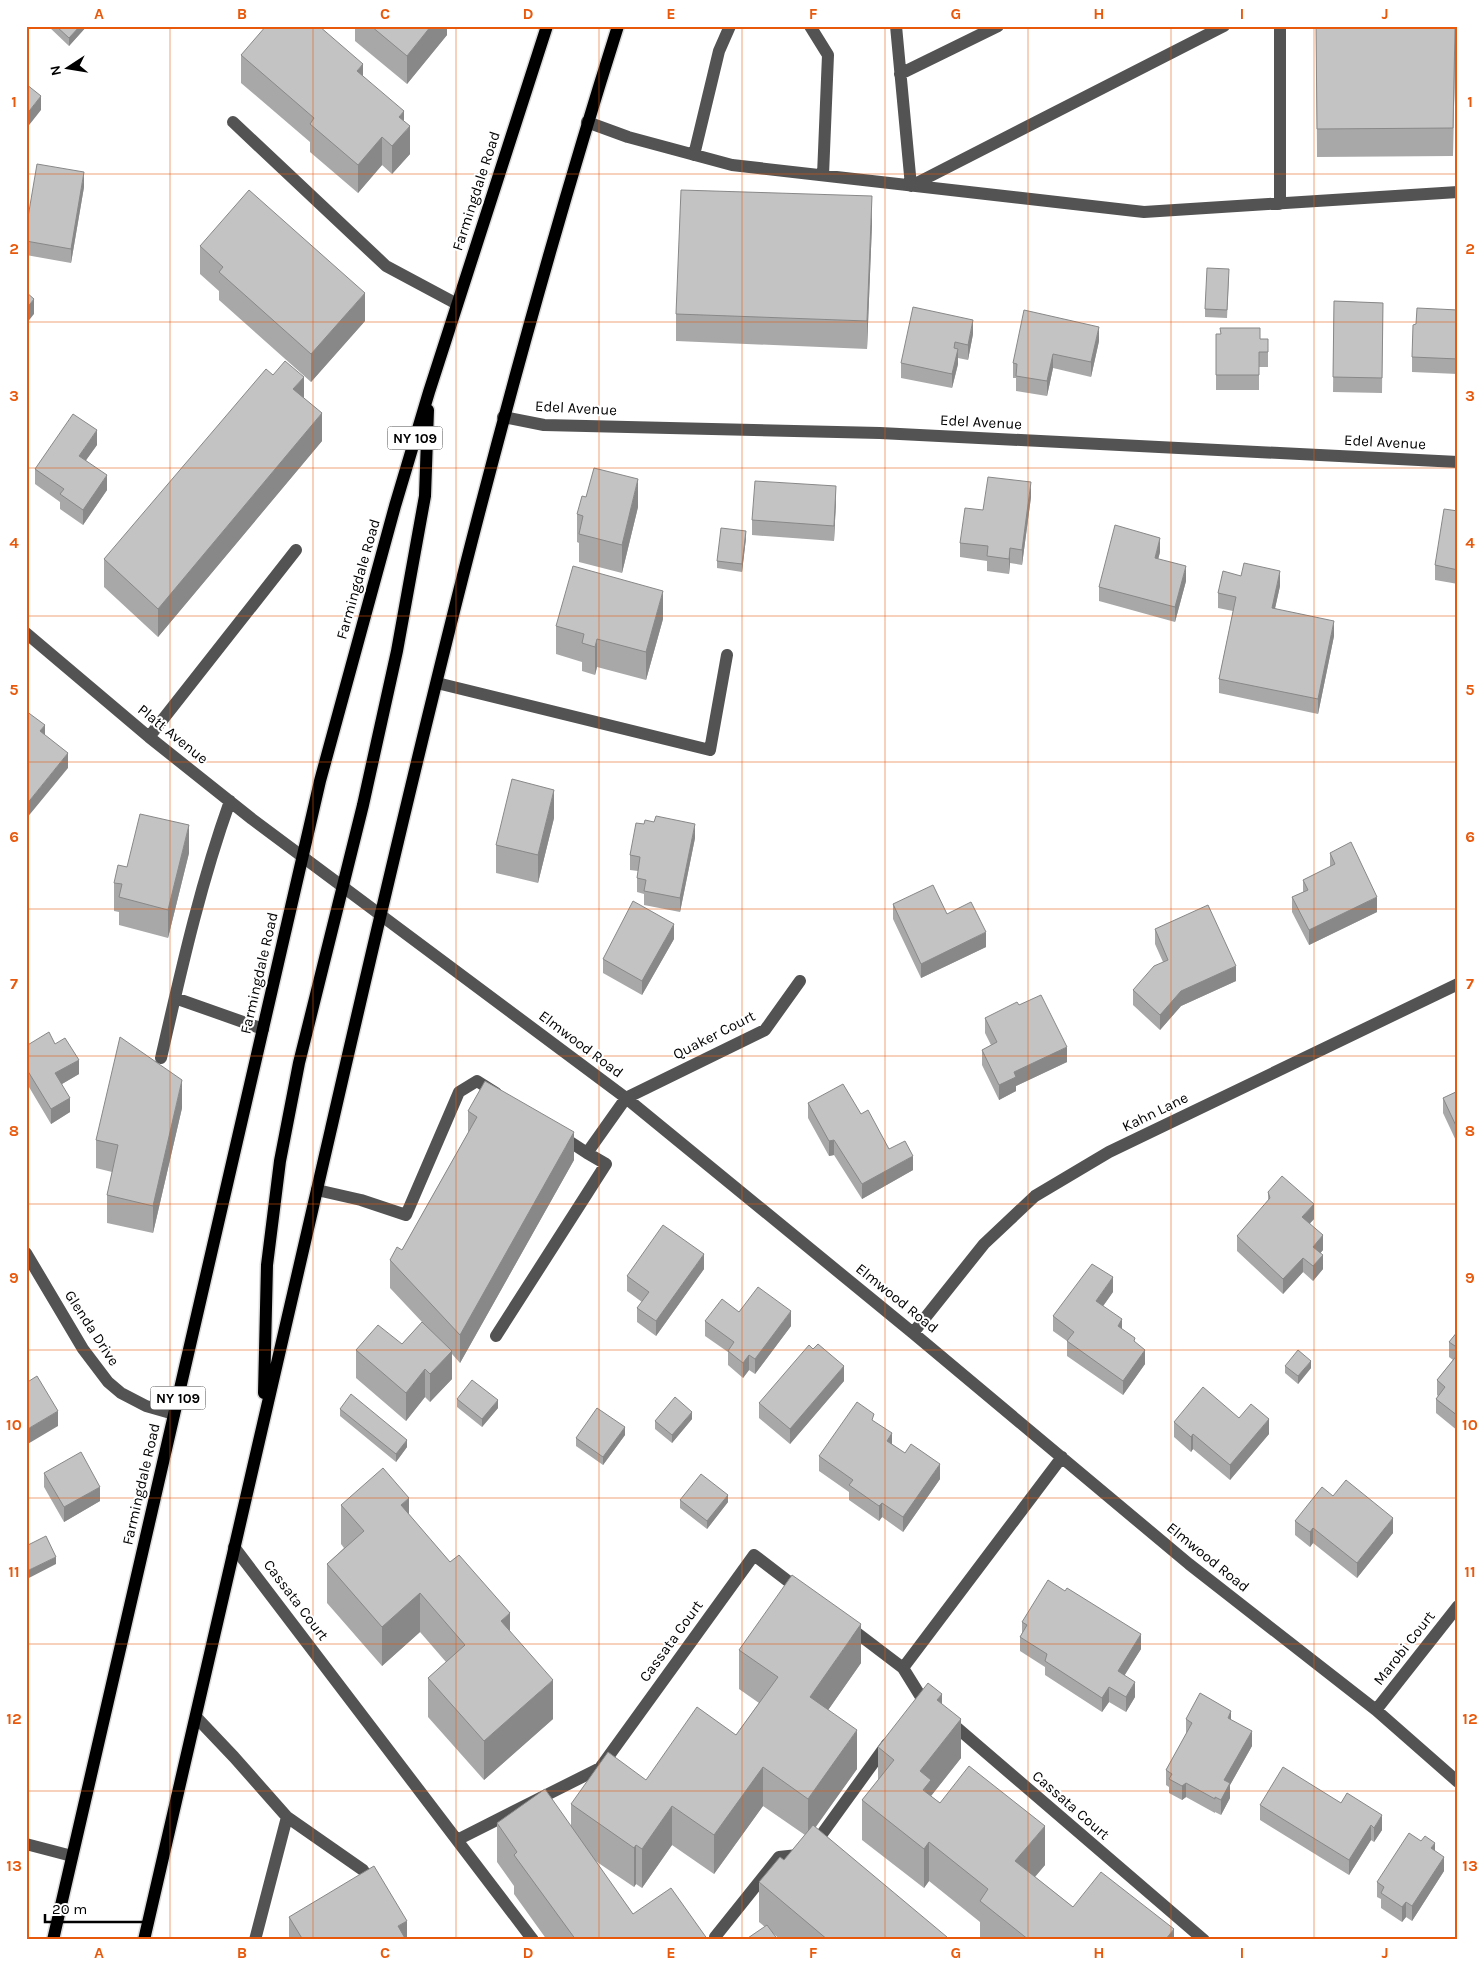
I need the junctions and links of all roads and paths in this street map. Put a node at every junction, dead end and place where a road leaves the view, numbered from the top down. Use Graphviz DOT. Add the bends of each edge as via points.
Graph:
graph roads {
  1 [pos="547,26"];
  2 [pos="618,26"];
  3 [pos="730,26"];
  4 [pos="810,26"];
  5 [pos="896,26"];
  6 [pos="998,26"];
  7 [pos="1224,26"];
  8 [pos="1280,26"];
  9 [pos="900,74"];
  10 [pos="233,122"];
  11 [pos="587,122"];
  12 [pos="694,155"];
  13 [pos="824,175"];
  14 [pos="911,186"];
  15 [pos="1458,192"];
  16 [pos="1280,204"];
  17 [pos="458,304"];
  18 [pos="429,392"];
  19 [pos="503,417"];
  20 [pos="1458,462"];
  21 [pos="296,550"];
  22 [pos="26,633"];
  23 [pos="727,655"];
  24 [pos="437,683"];
  25 [pos="149,737"];
  26 [pos="230,801"];
  27 [pos="302,856"];
  28 [pos="343,887"];
  29 [pos="380,914"];
  30 [pos="800,982"];
  31 [pos="1458,984"];
  32 [pos="175,998"];
  33 [pos="263,1029"];
  34 [pos="161,1058"];
  35 [pos="626,1098"];
  36 [pos="509,1101"];
  37 [pos="548,1127"];
  38 [pos="587,1153"];
  39 [pos="317,1190"];
  40 [pos="26,1253"];
  41 [pos="913,1333"];
  42 [pos="496,1336"];
  43 [pos="174,1414"];
  44 [pos="264,1418"];
  45 [pos="1062,1457"];
  46 [pos="234,1547"];
  47 [pos="809,1596"];
  48 [pos="1458,1606"];
  49 [pos="840,1620"];
  50 [pos="903,1668"];
  51 [pos="1376,1710"];
  52 [pos="196,1717"];
  53 [pos="893,1736"];
  54 [pos="1458,1782"];
  55 [pos="286,1817"];
  56 [pos="456,1840"];
  57 [pos="26,1844"];
  58 [pos="72,1856"];
  59 [pos="378,1893"];
  60 [pos="715,1937"];
  61 [pos="53,1940"];
  62 [pos="144,1940"];
  63 [pos="255,1940"];
  64 [pos="533,1940"];
  65 [pos="1204,1940"];
  1 -- 17 [label="main road, Farmingdale Road / NY 109"];
  2 -- 11 [label="main road"];
  3 -- 12 [label="street" via="719,51"];
  4 -- 13 [label="street" via="828,55"];
  5 -- 9 [label="street"];
  6 -- 9 [label="street"];
  7 -- 14 [label="street"];
  8 -- 16 [label="street"];
  9 -- 14 [label="street"];
  10 -- 17 [label="street" via="386,266"];
  11 -- 12 [label="street"];
  11 -- 19 [label="main road"];
  12 -- 13 [label="street" via="732,165"];
  13 -- 14 [label="street"];
  14 -- 16 [label="street" via="1144,212"];
  15 -- 16 [label="street"];
  17 -- 18 [label="main road, Farmingdale Road / NY 109"];
  18 -- 27 [label="main road, Farmingdale Road / NY 109" via="343,692"];
  18 -- 28 [label="main road" via="425,496 386,709"];
  19 -- 20 [label="street, Edel Avenue" via="544,424 880,433"];
  19 -- 24 [label="main road"];
  21 -- 25 [label="street"];
  22 -- 25 [label="street, Platt Avenue"];
  23 -- 24 [label="street" via="710,750"];
  24 -- 29 [label="main road"];
  25 -- 26 [label="street, Platt Avenue"];
  26 -- 27 [label="street, Platt Avenue"];
  26 -- 32 [label="street" via="197,908"];
  27 -- 28 [label="street, Elmwood Road"];
  27 -- 33 [label="main road, Farmingdale Road / NY 109"];
  28 -- 29 [label="street, Elmwood Road"];
  28 -- 44 [label="main road" via="299,1063 273,1208 267,1265"];
  29 -- 35 [label="street, Elmwood Road"];
  29 -- 39 [label="main road"];
  30 -- 35 [label="street, Quaker Court" via="765,1030"];
  31 -- 41 [label="street, Kahn Lane" via="1109,1152 1035,1196 984,1244"];
  32 -- 33 [label="street"];
  32 -- 34 [label="street"];
  33 -- 43 [label="main road, Farmingdale Road / NY 109"];
  35 -- 38 [label="street"];
  35 -- 41 [label="street, Elmwood Road"];
  36 -- 39 [label="street" via="478,1081 459,1092 406,1215"];
  37 -- 38 [label="street"];
  38 -- 42 [label="street" via="606,1164"];
  39 -- 44 [label="main road"];
  40 -- 43 [label="street, Glenda Drive" via="83,1349 108,1382 146,1406"];
  41 -- 45 [label="street, Elmwood Road"];
  43 -- 58 [label="main road, Farmingdale Road / NY 109"];
  44 -- 46 [label="main road"];
  45 -- 50 [label="street"];
  45 -- 51 [label="street, Elmwood Road" via="1189,1564"];
  46 -- 52 [label="main road"];
  46 -- 56 [label="street, Cassata Court"];
  47 -- 56 [label="street, Cassata Court" via="754,1555 600,1768"];
  48 -- 51 [label="street, Marobi Court"];
  49 -- 50 [label="street, Cassata Court"];
  50 -- 65 [label="street, Cassata Court" via="918,1701"];
  51 -- 54 [label="street, Elmwood Road"];
  52 -- 55 [label="street"];
  52 -- 62 [label="main road"];
  53 -- 60 [label="street" via="814,1845 798,1855 779,1857"];
  55 -- 59 [label="street" via="363,1870"];
  55 -- 63 [label="street"];
  56 -- 64 [label="street, Cassata Court"];
  57 -- 58 [label="street"];
  58 -- 61 [label="main road, Farmingdale Road / NY 109"];
}
